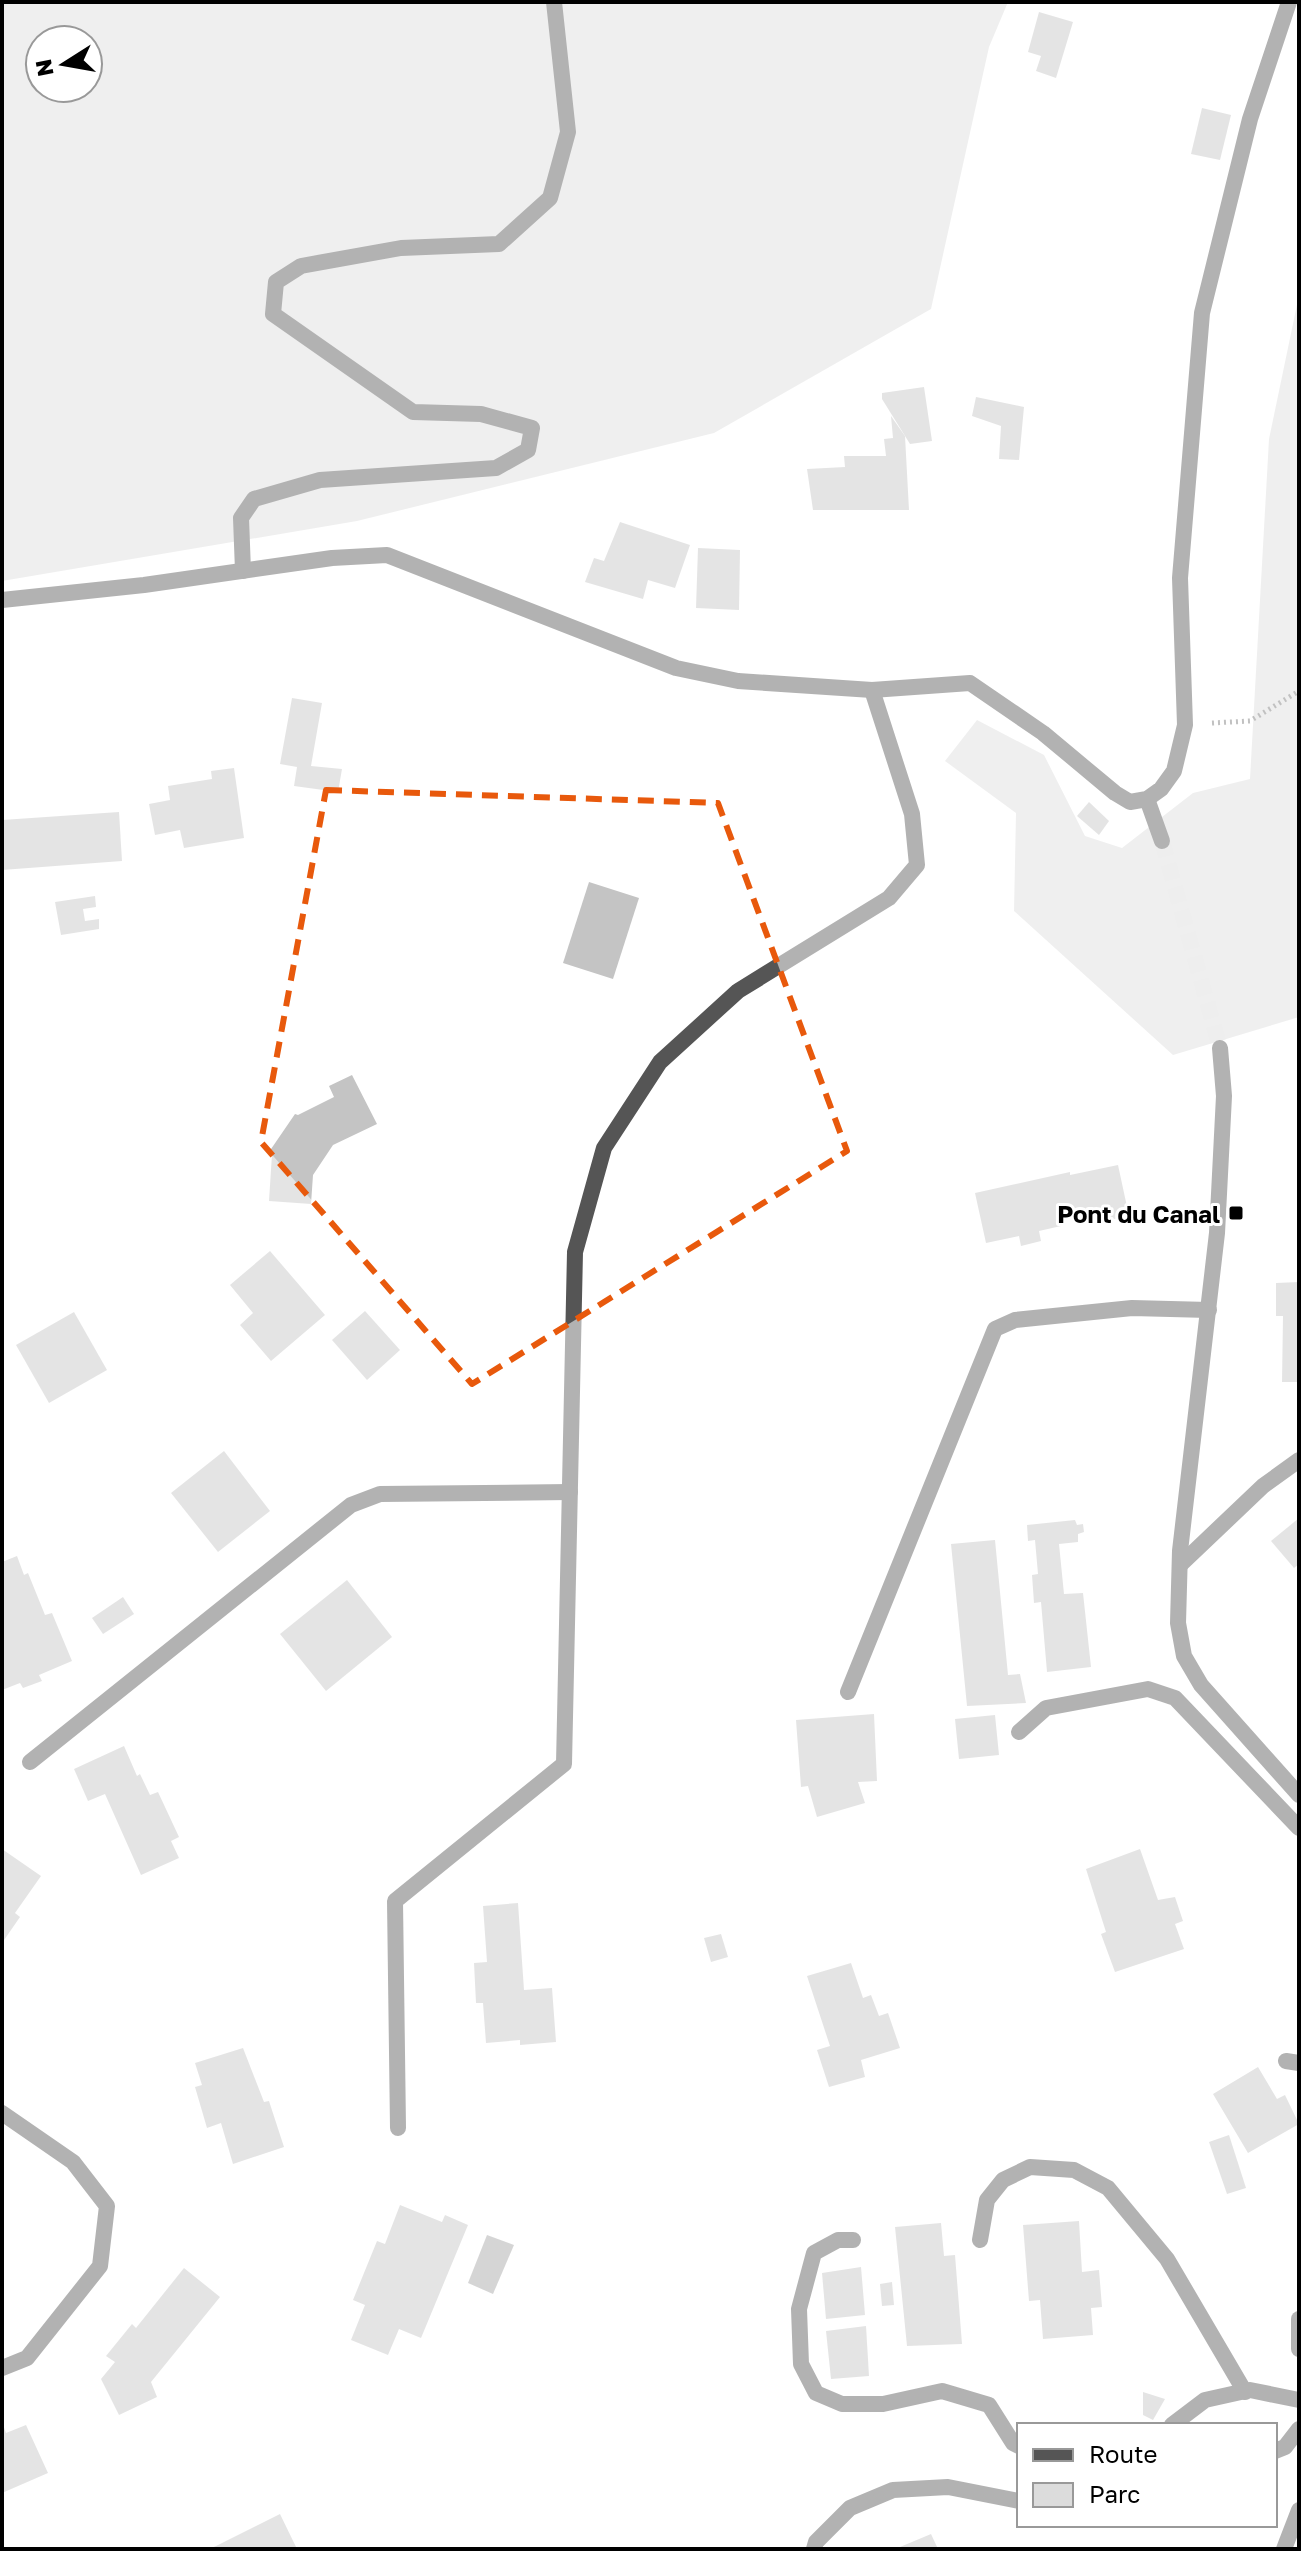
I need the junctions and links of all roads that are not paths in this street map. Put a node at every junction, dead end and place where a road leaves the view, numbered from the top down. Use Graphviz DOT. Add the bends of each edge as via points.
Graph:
graph roads {
  1 [pos="554,2"];
  2 [pos="1289,2"];
  3 [pos="243,571"];
  4 [pos="2,600"];
  5 [pos="872,690"];
  6 [pos="1147,799"];
  7 [pos="1162,841"];
  8 [pos="1220,1048"];
  9 [pos="1209,1310"];
  10 [pos="1299,1460"];
  11 [pos="570,1492"];
  12 [pos="1180,1565"];
  13 [pos="848,1692"];
  14 [pos="1019,1732"];
  15 [pos="30,1762"];
  16 [pos="1299,1795"];
  17 [pos="1299,1828"];
  18 [pos="2,2113"];
  19 [pos="398,2128"];
  20 [pos="853,2240"];
  21 [pos="980,2240"];
  22 [pos="1299,2319"];
  23 [pos="1299,2349"];
  24 [pos="2,2368"];
  25 [pos="1245,2392"];
  26 [pos="1299,2400"];
  27 [pos="1175,2423"];
  28 [pos="1299,2429"];
  29 [pos="1017,2445"];
  30 [pos="1277,2450"];
  31 [pos="1017,2501"];
  32 [pos="1299,2510"];
  33 [pos="814,2549"];
  34 [pos="1284,2549"];
  1 -- 3 [label="street" via="568,132 550,198 499,244 401,248 301,266 276,282 273,314 413,412 481,414 532,428 528,450 496,468 320,480 254,499 241,518"];
  2 -- 6 [label="street" via="1250,119 1202,313 1180,578 1185,725 1174,771"];
  3 -- 4 [label="street"];
  3 -- 5 [label="street" via="387,555 676,668 738,681"];
  5 -- 6 [label="street" via="970,683 1043,733 1115,793 1130,802"];
  5 -- 11 [label="street" via="912,814 917,865 889,898 738,991 660,1062 604,1148 575,1252"];
  6 -- 7 [label="street"];
  8 -- 9 [label="street" via="1224,1096"];
  9 -- 12 [label="street"];
  9 -- 13 [label="street" via="1132,1308 1015,1320 995,1329"];
  10 -- 12 [label="street" via="1263,1486"];
  11 -- 15 [label="street" via="380,1494 351,1505"];
  11 -- 19 [label="street" via="564,1764 395,1901"];
  12 -- 16 [label="street" via="1178,1623 1184,1656 1201,1685"];
  14 -- 17 [label="street" via="1046,1708 1148,1689 1175,1698"];
  18 -- 24 [label="street" via="73,2162 107,2206 100,2266 27,2358"];
  20 -- 29 [label="street" via="838,2240 814,2253 799,2309 801,2364 816,2393 842,2404 883,2404 942,2391 989,2405"];
  21 -- 25 [label="street" via="987,2200 1003,2180 1030,2167 1074,2170 1108,2188 1167,2259"];
  22 -- 23 [label="street"];
  25 -- 26 [label="street"];
  25 -- 27 [label="street" via="1205,2400"];
  28 -- 30 [label="street"];
  31 -- 33 [label="street" via="948,2487 893,2490 850,2508"];
  32 -- 34 [label="street"];
}
